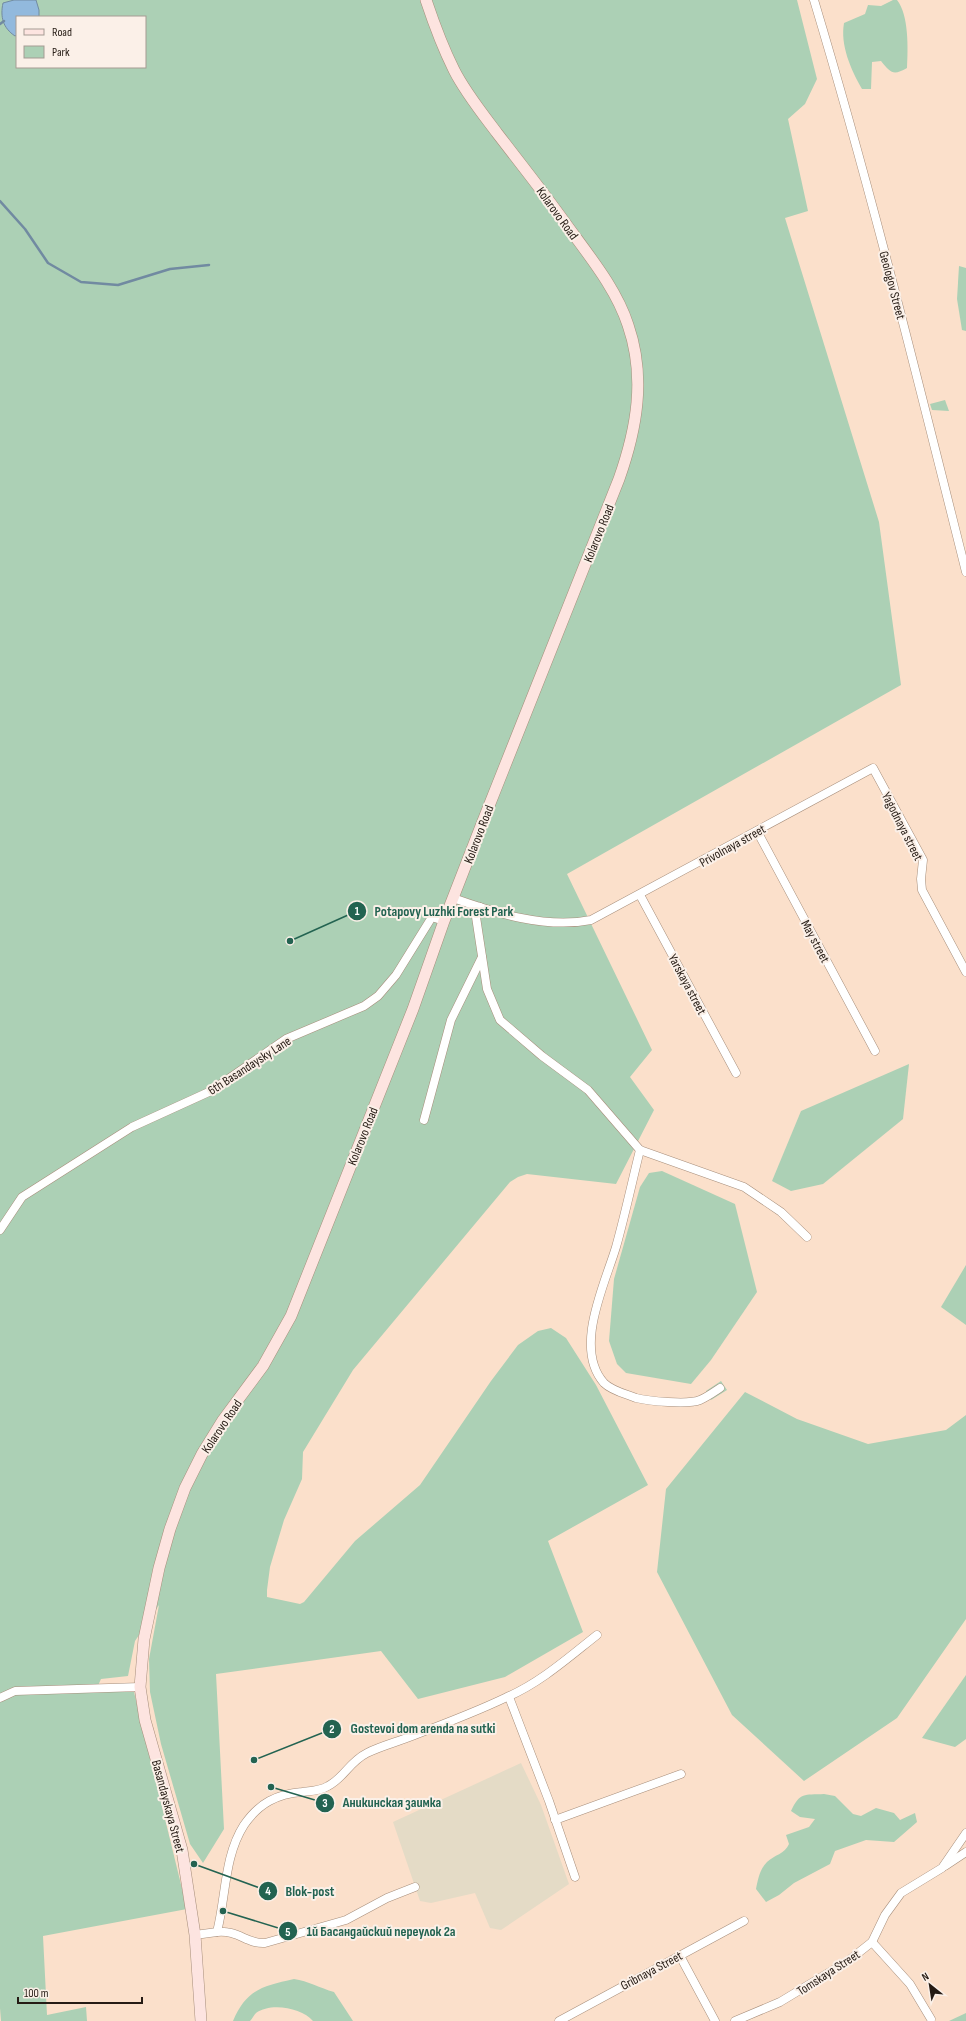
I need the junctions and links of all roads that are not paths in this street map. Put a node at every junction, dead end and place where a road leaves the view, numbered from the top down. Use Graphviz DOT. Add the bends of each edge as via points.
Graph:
graph roads {
  1 [pos="426,0"];
  2 [pos="814,0"];
  3 [pos="966,572"];
  4 [pos="873,768"];
  5 [pos="757,831"];
  6 [pos="640,895"];
  7 [pos="453,898"];
  8 [pos="480,907"];
  9 [pos="444,921"];
  10 [pos="482,957"];
  11 [pos="966,972"];
  12 [pos="875,1051"];
  13 [pos="736,1073"];
  14 [pos="424,1120"];
  15 [pos="640,1150"];
  16 [pos="0,1230"];
  17 [pos="808,1237"];
  18 [pos="720,1388"];
  19 [pos="597,1635"];
  20 [pos="140,1687"];
  21 [pos="509,1697"];
  22 [pos="0,1698"];
  23 [pos="681,1774"];
  24 [pos="555,1820"];
  25 [pos="966,1833"];
  26 [pos="966,1852"];
  27 [pos="942,1868"];
  28 [pos="575,1877"];
  29 [pos="415,1887"];
  30 [pos="744,1921"];
  31 [pos="217,1932"];
  32 [pos="195,1935"];
  33 [pos="872,1942"];
  34 [pos="680,1956"];
  35 [pos="931,2019"];
  36 [pos="201,2021"];
  37 [pos="559,2021"];
  38 [pos="715,2021"];
  39 [pos="735,2021"];
  1 -- 7 [label="street, Kolarovo Road" via="455,71 480,110 548,199 611,289 628,324 635,354 638,386 637,414 629,451"];
  2 -- 3 [label="street, Geologov Street" via="898,301"];
  4 -- 5 [label="street, Privolnaya street"];
  4 -- 11 [label="street, Yagodnaya street" via="924,860 922,890"];
  5 -- 6 [label="street, Privolnaya street"];
  5 -- 12 [label="street, May street"];
  6 -- 8 [label="street" via="591,920 572,924 497,914"];
  6 -- 13 [label="street, Yarskaya street"];
  7 -- 8 [label="street"];
  7 -- 9 [label="street, Kolarovo Road"];
  8 -- 10 [label="street" via="476,917"];
  9 -- 16 [label="street, 6th Basandaysky Lane" via="432,918 396,976 378,996 364,1006 286,1039 211,1091 132,1127 22,1197"];
  9 -- 20 [label="street, Kolarovo Road" via="413,1009 291,1316 263,1366 223,1420 202,1454 183,1494 159,1568 144,1639"];
  10 -- 14 [label="street" via="451,1020"];
  10 -- 15 [label="street" via="487,990 500,1020 542,1056 588,1090"];
  15 -- 17 [label="street" via="744,1187 781,1212"];
  15 -- 18 [label="street" via="616,1246 592,1323 590,1344 595,1366 604,1383 617,1392 641,1399 698,1401"];
  19 -- 21 [label="street" via="540,1678"];
  20 -- 22 [label="street" via="15,1691"];
  20 -- 32 [label="street, Basandayskaya Street" via="146,1720 182,1850"];
  21 -- 24 [label="street"];
  21 -- 31 [label="street" via="368,1752 350,1764 337,1780 320,1790 284,1794 258,1808 244,1825 235,1843"];
  23 -- 24 [label="street"];
  24 -- 28 [label="street"];
  25 -- 27 [label="street, Tomskaya Street"];
  26 -- 27 [label="street"];
  27 -- 33 [label="street, Tomskaya Street" via="901,1893 885,1915"];
  29 -- 31 [label="street" via="387,1898 346,1920 265,1943 258,1943 232,1932"];
  30 -- 34 [label="street, Gribnaya Street"];
  31 -- 32 [label="street"];
  32 -- 36 [label="street, Basandayskaya Street"];
  33 -- 35 [label="street" via="910,1984"];
  33 -- 39 [label="street, Tomskaya Street" via="815,1982 780,2002"];
  34 -- 37 [label="street, Gribnaya Street"];
  34 -- 38 [label="street"];
}
